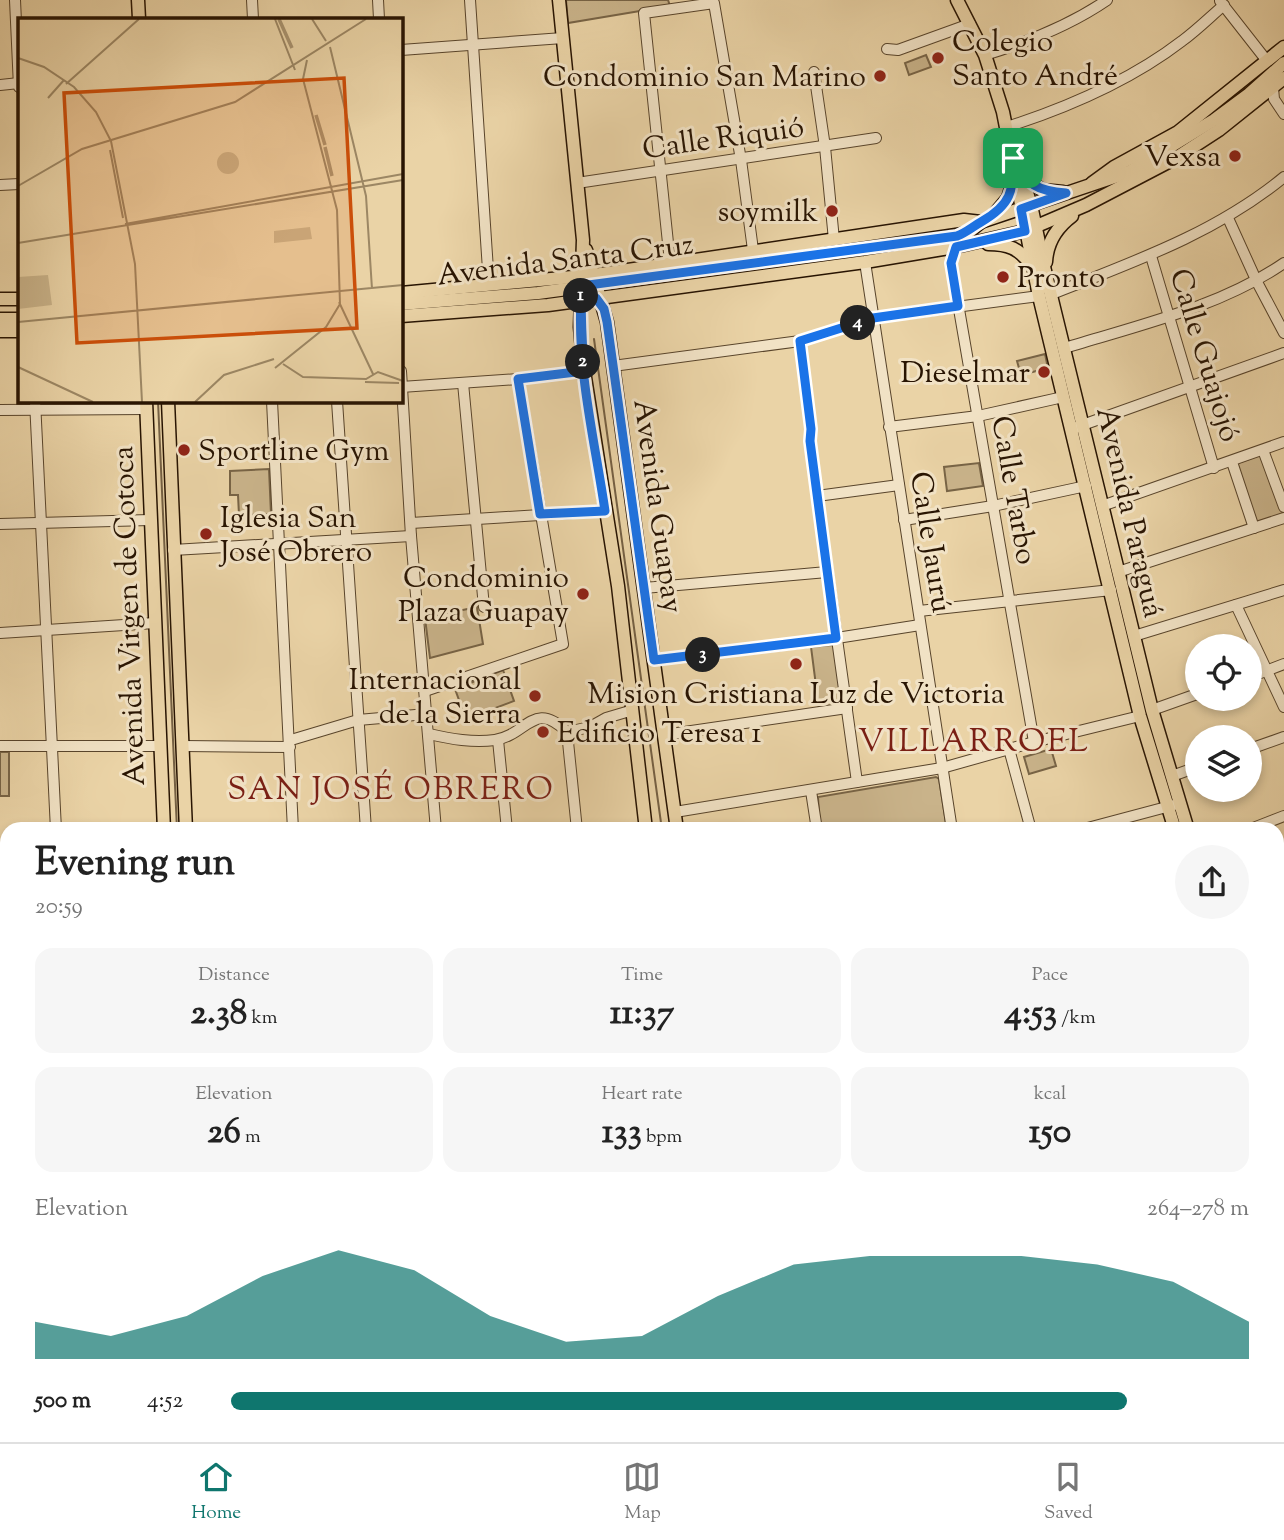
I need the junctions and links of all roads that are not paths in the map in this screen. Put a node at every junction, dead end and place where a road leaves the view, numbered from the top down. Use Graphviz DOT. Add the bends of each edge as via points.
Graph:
graph roads {
  1 [pos="15,0"];
  2 [pos="138,0"];
  3 [pos="251,0"];
  4 [pos="378,0"];
  5 [pos="470,0"];
  6 [pos="559,0"];
  7 [pos="957,0"];
  8 [pos="1107,0"];
  9 [pos="1222,3"];
  10 [pos="139,18"];
  11 [pos="253,18"];
  12 [pos="379,18"];
  13 [pos="970,24"];
  14 [pos="563,38"];
  15 [pos="473,44"];
  16 [pos="1284,47"];
  17 [pos="887,49"];
  18 [pos="402,50"];
  19 [pos="985,55"];
  20 [pos="1267,61"];
  21 [pos="1284,63"];
  22 [pos="18,64"];
  23 [pos="814,72"];
  24 [pos="1284,78"];
  25 [pos="0,85"];
  26 [pos="18,85"];
  27 [pos="1273,88"];
  28 [pos="1259,100"];
  29 [pos="1277,106"];
  30 [pos="1284,114"];
  31 [pos="1214,120"];
  32 [pos="1007,127"];
  33 [pos="1178,132"];
  34 [pos="876,138"];
  35 [pos="825,147"];
  36 [pos="1013,158"];
  37 [pos="741,160"];
  38 [pos="660,170"];
  39 [pos="1021,173"];
  40 [pos="1284,177"];
  41 [pos="577,183"];
  42 [pos="18,184"];
  43 [pos="0,186"];
  44 [pos="1089,186"];
  45 [pos="1066,193"];
  46 [pos="1086,205"];
  47 [pos="1228,218"];
  48 [pos="1028,219"];
  49 [pos="985,220"];
  50 [pos="834,240"];
  51 [pos="973,243"];
  52 [pos="796,246"];
  53 [pos="584,247"];
  54 [pos="956,247"];
  55 [pos="753,250"];
  56 [pos="852,251"];
  57 [pos="1151,256"];
  58 [pos="670,262"];
  59 [pos="865,262"];
  60 [pos="1284,263"];
  61 [pos="618,270"];
  62 [pos="1039,270"];
  63 [pos="1257,282"];
  64 [pos="562,284"];
  65 [pos="489,285"];
  66 [pos="593,287"];
  67 [pos="402,293"];
  68 [pos="630,293"];
  69 [pos="1046,295"];
  70 [pos="548,298"];
  71 [pos="0,299"];
  72 [pos="18,299"];
  73 [pos="402,302"];
  74 [pos="958,306"];
  75 [pos="0,312"];
  76 [pos="18,312"];
  77 [pos="1169,316"];
  78 [pos="402,317"];
  79 [pos="873,318"];
  80 [pos="0,319"];
  81 [pos="18,319"];
  82 [pos="607,322"];
  83 [pos="580,327"];
  84 [pos="0,331"];
  85 [pos="18,331"];
  86 [pos="1284,333"];
  87 [pos="800,341"];
  88 [pos="1065,348"];
  89 [pos="1284,353"];
  90 [pos="613,366"];
  91 [pos="584,371"];
  92 [pos="518,379"];
  93 [pos="463,383"];
  94 [pos="402,387"];
  95 [pos="1190,387"];
  96 [pos="1063,397"];
  97 [pos="402,401"];
  98 [pos="169,402"];
  99 [pos="272,402"];
  100 [pos="337,402"];
  101 [pos="35,405"];
  102 [pos="146,405"];
  103 [pos="0,410"];
  104 [pos="978,416"];
  105 [pos="1077,427"];
  106 [pos="889,428"];
  107 [pos="1284,442"];
  108 [pos="1263,450"];
  109 [pos="1232,462"];
  110 [pos="1214,468"];
  111 [pos="899,485"];
  112 [pos="1086,485"];
  113 [pos="817,496"];
  114 [pos="993,506"];
  115 [pos="1102,506"];
  116 [pos="1284,507"];
  117 [pos="605,511"];
  118 [pos="540,514"];
  119 [pos="474,518"];
  120 [pos="1284,518"];
  121 [pos="150,520"];
  122 [pos="904,520"];
  123 [pos="42,523"];
  124 [pos="411,523"];
  125 [pos="0,524"];
  126 [pos="1254,528"];
  127 [pos="411,536"];
  128 [pos="348,541"];
  129 [pos="279,545"];
  130 [pos="173,550"];
  131 [pos="827,572"];
  132 [pos="1118,572"];
  133 [pos="644,588"];
  134 [pos="1111,590"];
  135 [pos="1284,590"];
  136 [pos="1010,602"];
  137 [pos="1236,605"];
  138 [pos="484,607"];
  139 [pos="919,611"];
  140 [pos="155,623"];
  141 [pos="920,625"];
  142 [pos="47,631"];
  143 [pos="0,632"];
  144 [pos="1134,636"];
  145 [pos="836,638"];
  146 [pos="654,660"];
  147 [pos="1284,664"];
  148 [pos="1267,671"];
  149 [pos="1262,673"];
  150 [pos="425,691"];
  151 [pos="1185,699"];
  152 [pos="1284,707"];
  153 [pos="847,708"];
  154 [pos="633,710"];
  155 [pos="1152,710"];
  156 [pos="427,714"];
  157 [pos="1140,716"];
  158 [pos="358,720"];
  159 [pos="567,732"];
  160 [pos="429,734"];
  161 [pos="664,735"];
  162 [pos="1284,737"];
  163 [pos="498,740"];
  164 [pos="1034,742"];
  165 [pos="290,743"];
  166 [pos="1262,745"];
  167 [pos="52,746"];
  168 [pos="160,746"];
  169 [pos="183,746"];
  170 [pos="0,747"];
  171 [pos="1009,748"];
  172 [pos="942,768"];
  173 [pos="1185,771"];
  174 [pos="1171,776"];
  175 [pos="858,782"];
  176 [pos="811,791"];
  177 [pos="1173,805"];
  178 [pos="675,812"];
  179 [pos="174,818"];
  180 [pos="56,822"];
  181 [pos="293,822"];
  182 [pos="365,822"];
  183 [pos="435,822"];
  184 [pos="506,822"];
  185 [pos="576,822"];
  186 [pos="645,822"];
  187 [pos="676,822"];
  188 [pos="816,822"];
  189 [pos="951,822"];
  190 [pos="1029,822"];
  191 [pos="1110,822"];
  192 [pos="1174,822"];
  193 [pos="1183,822"];
  1 -- 22 [label="street"];
  2 -- 10 [label="main road"];
  3 -- 11 [label="street"];
  4 -- 12 [label="street"];
  5 -- 15 [label="street"];
  6 -- 14 [label="main road"];
  7 -- 13 [label="main road"];
  8 -- 19 [label="street" via="1071,22"];
  9 -- 20 [label="street"];
  9 -- 32 [label="street" via="1181,42 1118,82"];
  13 -- 17 [label="street" via="898,50"];
  13 -- 19 [label="main road"];
  14 -- 15 [label="street"];
  14 -- 41 [label="main road"];
  15 -- 18 [label="street"];
  15 -- 65 [label="street"];
  16 -- 20 [label="main road"];
  19 -- 32 [label="main road"];
  20 -- 33 [label="main road"];
  21 -- 31 [label="main road"];
  23 -- 35 [label="street"];
  24 -- 27 [label="main road"];
  25 -- 26 [label="street"];
  27 -- 28 [label="main road"];
  27 -- 29 [label="street"];
  28 -- 29 [label="street"];
  28 -- 46 [label="main road" via="1176,158"];
  29 -- 30 [label="street"];
  31 -- 33 [label="main road"];
  31 -- 44 [label="main road" via="1137,169"];
  32 -- 36 [label="main road"];
  33 -- 44 [label="main road"];
  34 -- 35 [label="street, Calle Riquió"];
  35 -- 37 [label="street, Calle Riquió"];
  35 -- 50 [label="street"];
  36 -- 39 [label="main road"];
  36 -- 48 [label="main road"];
  36 -- 49 [label="main road" via="1014,181 1008,198"];
  37 -- 38 [label="street, Calle Riquió"];
  37 -- 38 [label="street" via="715,3 644,13"];
  37 -- 55 [label="street"];
  38 -- 41 [label="street, Calle Riquió"];
  38 -- 58 [label="street"];
  39 -- 45 [label="main road" via="1042,190"];
  39 -- 48 [label="main road"];
  40 -- 47 [label="street"];
  41 -- 53 [label="main road"];
  42 -- 43 [label="street"];
  44 -- 45 [label="main road"];
  45 -- 48 [label="main road"];
  46 -- 48 [label="main road"];
  46 -- 62 [label="main road" via="1055,231"];
  47 -- 57 [label="street"];
  47 -- 63 [label="street"];
  48 -- 49 [label="main road, Avenida Santa Cruz"];
  48 -- 51 [label="main road, Avenida Santa Cruz"];
  48 -- 62 [label="main road, Avenida Paraguá"];
  49 -- 50 [label="main road, Avenida Santa Cruz"];
  49 -- 56 [label="main road, Avenida Santa Cruz" via="957,236"];
  50 -- 52 [label="main road, Avenida Santa Cruz"];
  51 -- 54 [label="main road, Avenida Santa Cruz"];
  51 -- 62 [label="main road" via="1015,248"];
  52 -- 55 [label="main road, Avenida Santa Cruz"];
  52 -- 56 [label="main road"];
  53 -- 61 [label="main road" via="600,265"];
  53 -- 64 [label="main road"];
  53 -- 66 [label="main road"];
  54 -- 59 [label="main road, Avenida Santa Cruz"];
  54 -- 74 [label="street, Calle Tarbo" via="951,263"];
  55 -- 58 [label="main road, Avenida Santa Cruz"];
  56 -- 66 [label="main road, Avenida Santa Cruz"];
  57 -- 69 [label="street"];
  57 -- 77 [label="street, Calle Guajojó"];
  58 -- 61 [label="main road, Avenida Santa Cruz"];
  59 -- 68 [label="main road, Avenida Santa Cruz"];
  59 -- 79 [label="street, Calle Jaurú"];
  60 -- 63 [label="street"];
  61 -- 66 [label="main road, Avenida Santa Cruz"];
  62 -- 69 [label="main road, Avenida Paraguá"];
  63 -- 77 [label="street"];
  63 -- 86 [label="street"];
  64 -- 65 [label="main road, Avenida Santa Cruz"];
  64 -- 66 [label="main road, Avenida Santa Cruz"];
  64 -- 70 [label="main road"];
  65 -- 67 [label="main road, Avenida Santa Cruz"];
  66 -- 68 [label="main road, Avenida Santa Cruz"];
  66 -- 70 [label="main road, Avenida Santa Cruz"];
  66 -- 82 [label="main road, Avenida Guapay"];
  66 -- 83 [label="main road, Avenida Guapay"];
  68 -- 82 [label="main road" via="615,305"];
  69 -- 74 [label="street"];
  69 -- 88 [label="main road, Avenida Paraguá"];
  69 -- 96 [label="main road, Avenida Paraguá"];
  70 -- 73 [label="main road, Avenida Santa Cruz"];
  70 -- 78 [label="main road, Avenida Santa Cruz"];
  70 -- 83 [label="main road"];
  71 -- 72 [label="main road"];
  74 -- 79 [label="street"];
  74 -- 104 [label="street, Calle Tarbo"];
  75 -- 76 [label="main road"];
  77 -- 88 [label="street"];
  77 -- 95 [label="street, Calle Guajojó"];
  79 -- 87 [label="street"];
  79 -- 106 [label="street, Calle Jaurú"];
  80 -- 81 [label="main road"];
  82 -- 90 [label="main road, Avenida Guapay"];
  83 -- 91 [label="main road, Avenida Guapay"];
  84 -- 85 [label="main road"];
  87 -- 90 [label="street"];
  87 -- 113 [label="street"];
  88 -- 105 [label="main road, Avenida Paraguá"];
  89 -- 95 [label="street"];
  90 -- 133 [label="main road, Avenida Guapay"];
  91 -- 92 [label="street"];
  91 -- 117 [label="main road, Avenida Guapay"];
  92 -- 93 [label="street"];
  92 -- 118 [label="street"];
  93 -- 94 [label="street"];
  93 -- 119 [label="street"];
  95 -- 105 [label="street"];
  95 -- 110 [label="street, Calle Guajojó"];
  96 -- 104 [label="street"];
  96 -- 105 [label="main road, Avenida Paraguá"];
  97 -- 124 [label="street"];
  98 -- 130 [label="main road, Avenida Virgen de Cotoca"];
  99 -- 129 [label="street"];
  100 -- 128 [label="street"];
  101 -- 102 [label="street"];
  101 -- 103 [label="street"];
  101 -- 123 [label="street"];
  102 -- 121 [label="main road, Avenida Virgen de Cotoca"];
  104 -- 106 [label="street"];
  104 -- 114 [label="street, Calle Tarbo"];
  105 -- 112 [label="main road, Avenida Paraguá"];
  105 -- 115 [label="main road, Avenida Paraguá"];
  106 -- 111 [label="street, Calle Jaurú"];
  107 -- 108 [label="street"];
  108 -- 109 [label="street"];
  108 -- 116 [label="street"];
  109 -- 110 [label="street"];
  109 -- 126 [label="street"];
  110 -- 115 [label="street"];
  111 -- 113 [label="street"];
  111 -- 122 [label="street, Calle Jaurú"];
  112 -- 114 [label="street"];
  112 -- 134 [label="main road, Avenida Paraguá"];
  113 -- 131 [label="street"];
  114 -- 122 [label="street"];
  114 -- 136 [label="street, Calle Tarbo"];
  115 -- 132 [label="main road, Avenida Paraguá"];
  117 -- 118 [label="street"];
  117 -- 154 [label="main road, Avenida Guapay"];
  118 -- 119 [label="street"];
  118 -- 150 [label="street" via="563,643"];
  119 -- 124 [label="street"];
  119 -- 138 [label="street"];
  120 -- 126 [label="street"];
  121 -- 123 [label="street"];
  121 -- 140 [label="main road, Avenida Virgen de Cotoca"];
  122 -- 139 [label="street, Calle Jaurú"];
  123 -- 125 [label="street"];
  123 -- 142 [label="street"];
  124 -- 127 [label="street"];
  126 -- 132 [label="street"];
  127 -- 128 [label="street"];
  127 -- 150 [label="street"];
  128 -- 129 [label="street"];
  128 -- 158 [label="street"];
  129 -- 130 [label="street"];
  129 -- 165 [label="street"];
  130 -- 169 [label="main road, Avenida Virgen de Cotoca"];
  131 -- 133 [label="street"];
  131 -- 145 [label="street"];
  132 -- 144 [label="main road, Avenida Paraguá"];
  133 -- 146 [label="main road, Avenida Guapay"];
  134 -- 136 [label="street"];
  134 -- 157 [label="main road, Avenida Paraguá"];
  135 -- 137 [label="street"];
  136 -- 139 [label="street"];
  136 -- 164 [label="street, Calle Tarbo"];
  137 -- 144 [label="street"];
  137 -- 148 [label="street"];
  139 -- 141 [label="street, Calle Jaurú"];
  140 -- 142 [label="street"];
  140 -- 168 [label="main road, Avenida Virgen de Cotoca"];
  141 -- 145 [label="street"];
  141 -- 172 [label="street, Calle Jaurú"];
  142 -- 143 [label="street"];
  142 -- 167 [label="street"];
  144 -- 155 [label="main road, Avenida Paraguá"];
  145 -- 146 [label="street"];
  145 -- 153 [label="street"];
  146 -- 161 [label="main road, Avenida Guapay"];
  147 -- 148 [label="street"];
  148 -- 149 [label="street"];
  148 -- 152 [label="street"];
  150 -- 156 [label="street"];
  151 -- 155 [label="street"];
  153 -- 161 [label="street"];
  153 -- 175 [label="street"];
  154 -- 159 [label="street"];
  154 -- 186 [label="main road, Avenida Guapay"];
  155 -- 174 [label="main road, Avenida Paraguá"];
  156 -- 158 [label="street"];
  156 -- 160 [label="street"];
  157 -- 164 [label="street"];
  157 -- 177 [label="main road, Avenida Paraguá"];
  158 -- 165 [label="street"];
  158 -- 182 [label="street"];
  159 -- 163 [label="street" via="554,721 536,718"];
  159 -- 185 [label="street"];
  160 -- 163 [label="street" via="457,740"];
  160 -- 183 [label="street"];
  161 -- 178 [label="main road, Avenida Guapay"];
  162 -- 166 [label="street"];
  163 -- 184 [label="street"];
  164 -- 171 [label="street"];
  165 -- 169 [label="street"];
  165 -- 181 [label="street"];
  167 -- 168 [label="street"];
  167 -- 170 [label="street"];
  167 -- 180 [label="street"];
  168 -- 179 [label="main road, Avenida Virgen de Cotoca"];
  169 -- 179 [label="main road, Avenida Virgen de Cotoca"];
  171 -- 172 [label="street"];
  171 -- 190 [label="street"];
  172 -- 175 [label="street"];
  172 -- 189 [label="street, Calle Jaurú"];
  173 -- 174 [label="street"];
  174 -- 177 [label="main road, Avenida Paraguá"];
  175 -- 176 [label="street"];
  176 -- 178 [label="street"];
  176 -- 188 [label="street"];
  177 -- 191 [label="street"];
  177 -- 192 [label="main road, Avenida Paraguá"];
  177 -- 193 [label="main road, Avenida Paraguá"];
  178 -- 187 [label="main road, Avenida Guapay"];
}
